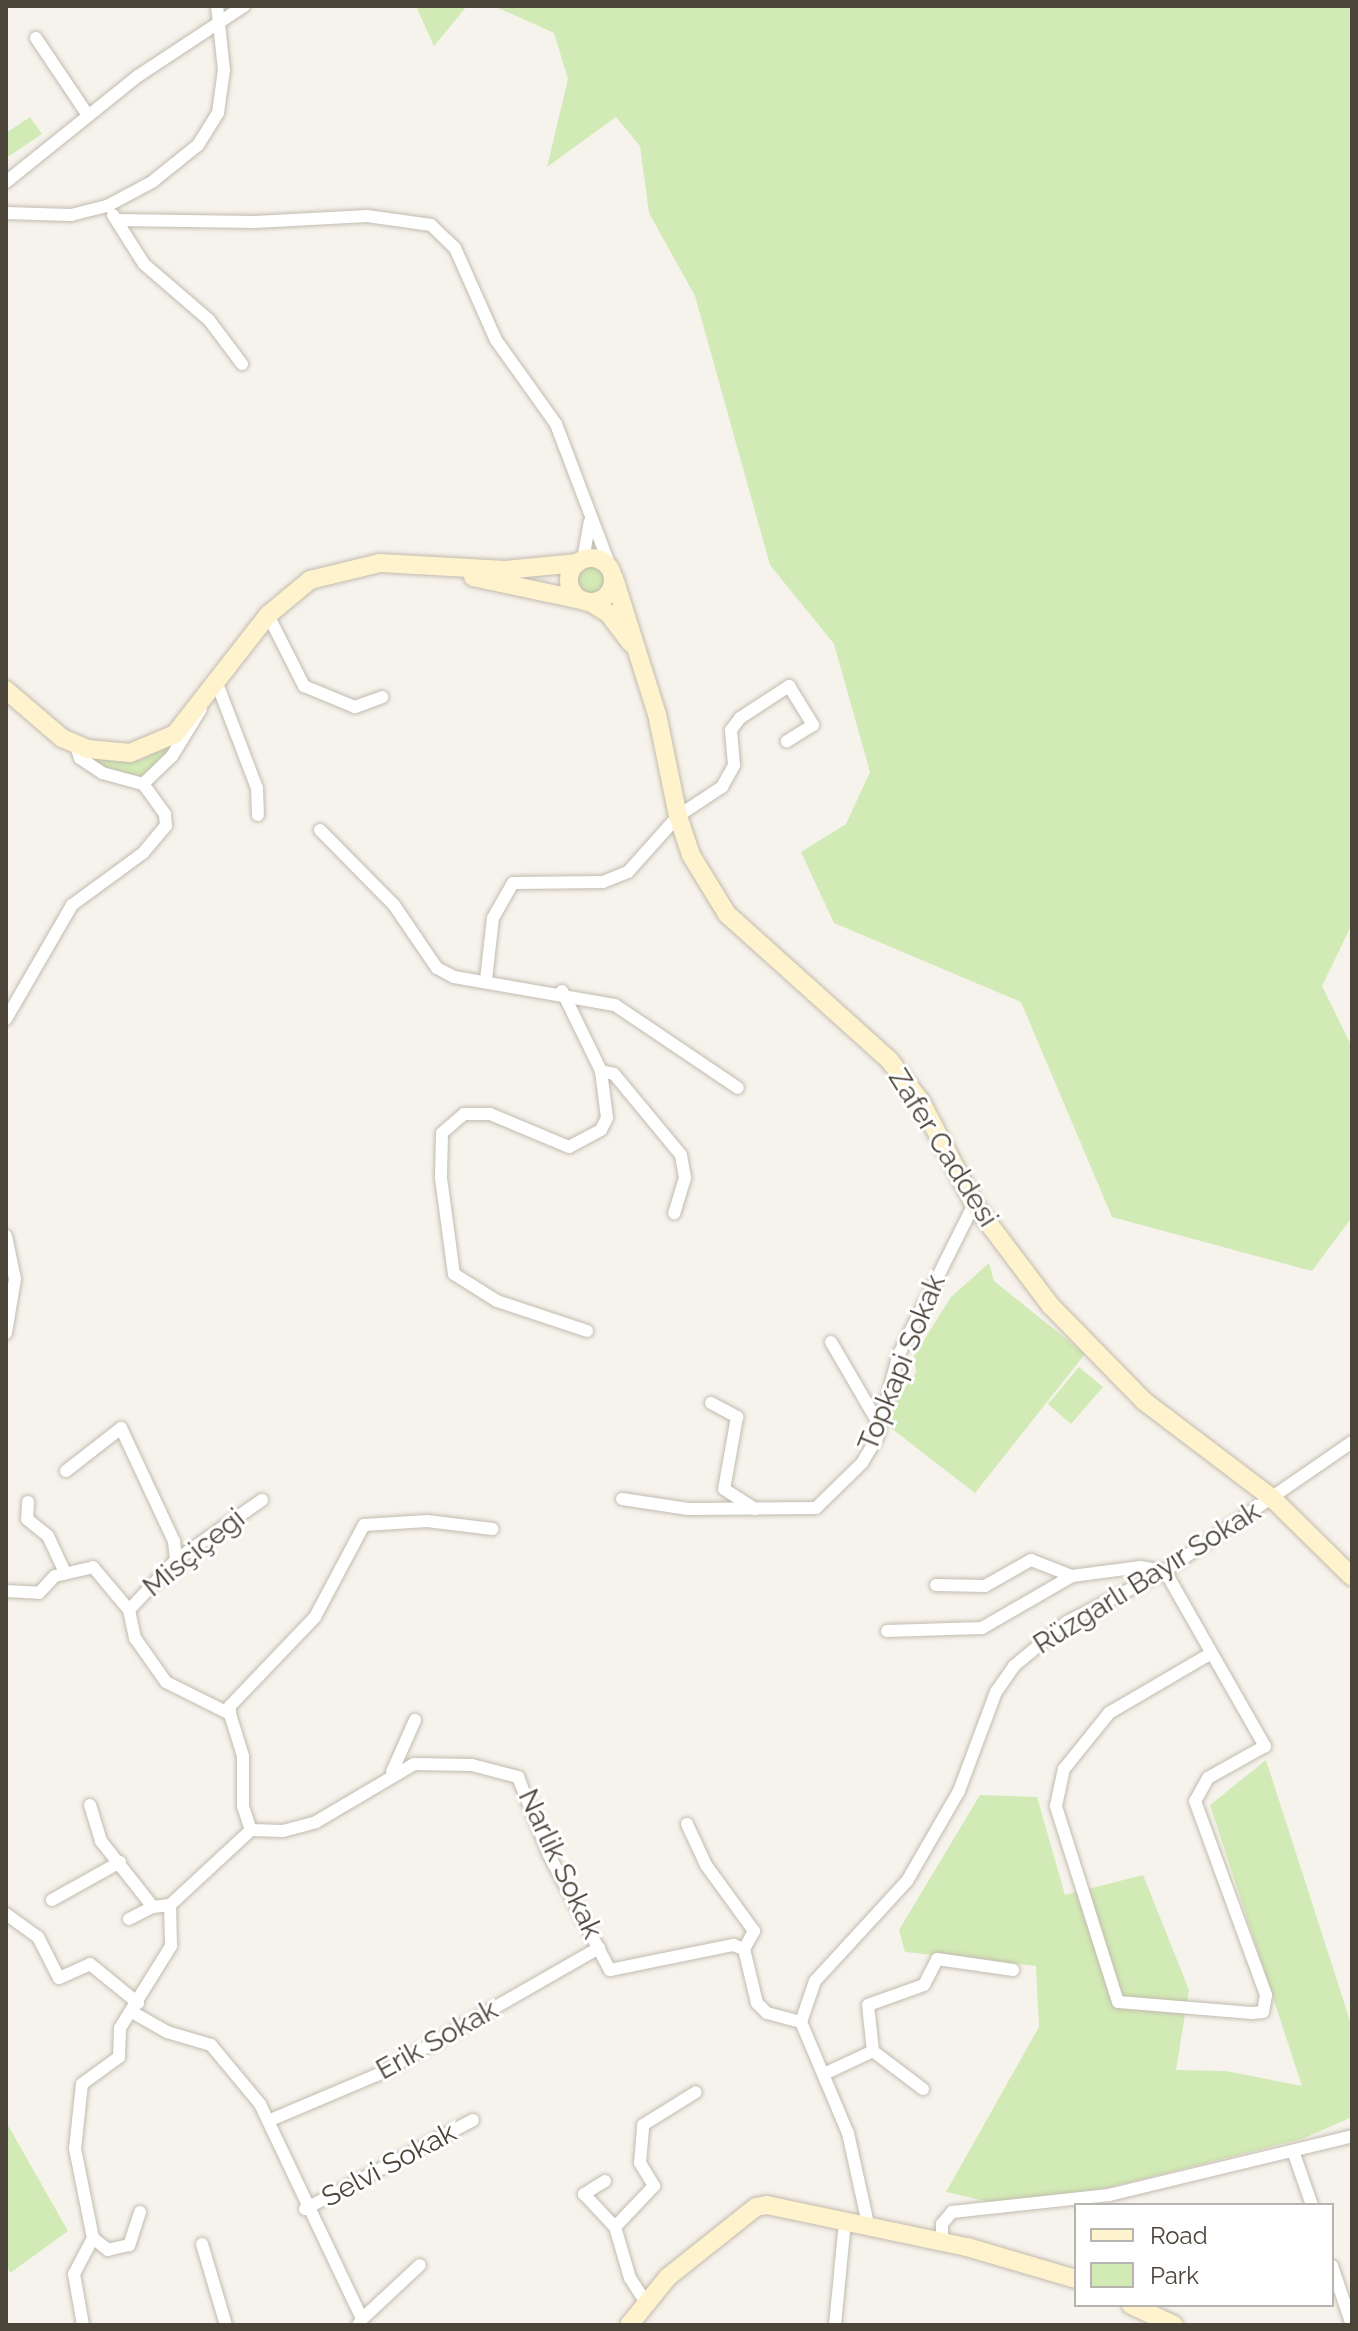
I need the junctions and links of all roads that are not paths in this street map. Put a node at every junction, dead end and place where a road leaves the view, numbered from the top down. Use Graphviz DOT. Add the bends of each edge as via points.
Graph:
graph roads {
  1 [pos="217,6"];
  2 [pos="244,6"];
  3 [pos="217,25"];
  4 [pos="36,38"];
  5 [pos="87,114"];
  6 [pos="6,182"];
  7 [pos="107,206"];
  8 [pos="6,213"];
  9 [pos="117,220"];
  10 [pos="242,364"];
  11 [pos="587,507"];
  12 [pos="580,561"];
  13 [pos="452,570"];
  14 [pos="612,574"];
  15 [pos="585,601"];
  16 [pos="268,615"];
  17 [pos="639,655"];
  18 [pos="218,686"];
  19 [pos="6,690"];
  20 [pos="382,697"];
  21 [pos="203,704"];
  22 [pos="787,741"];
  23 [pos="75,743"];
  24 [pos="143,784"];
  25 [pos="258,815"];
  26 [pos="678,816"];
  27 [pos="320,830"];
  28 [pos="486,980"];
  29 [pos="562,991"];
  30 [pos="6,1019"];
  31 [pos="601,1071"];
  32 [pos="738,1088"];
  33 [pos="974,1204"];
  34 [pos="674,1213"];
  35 [pos="6,1236"];
  36 [pos="587,1331"];
  37 [pos="6,1333"];
  38 [pos="831,1342"];
  39 [pos="711,1403"];
  40 [pos="880,1426"];
  41 [pos="1352,1442"];
  42 [pos="66,1471"];
  43 [pos="1272,1498"];
  44 [pos="622,1499"];
  45 [pos="262,1500"];
  46 [pos="28,1502"];
  47 [pos="755,1509"];
  48 [pos="493,1529"];
  49 [pos="176,1560"];
  50 [pos="1165,1571"];
  51 [pos="65,1572"];
  52 [pos="1072,1576"];
  53 [pos="1352,1577"];
  54 [pos="936,1585"];
  55 [pos="6,1591"];
  56 [pos="129,1610"];
  57 [pos="887,1631"];
  58 [pos="1210,1654"];
  59 [pos="230,1714"];
  60 [pos="415,1720"];
  61 [pos="392,1772"];
  62 [pos="90,1805"];
  63 [pos="687,1824"];
  64 [pos="247,1833"];
  65 [pos="120,1862"];
  66 [pos="52,1900"];
  67 [pos="170,1905"];
  68 [pos="153,1907"];
  69 [pos="6,1914"];
  70 [pos="129,1919"];
  71 [pos="599,1948"];
  72 [pos="744,1949"];
  73 [pos="1013,1970"];
  74 [pos="135,2008"];
  75 [pos="801,2022"];
  76 [pos="873,2051"];
  77 [pos="824,2074"];
  78 [pos="923,2089"];
  79 [pos="696,2092"];
  80 [pos="473,2120"];
  81 [pos="268,2121"];
  82 [pos="1352,2136"];
  83 [pos="1294,2154"];
  84 [pos="605,2181"];
  85 [pos="1311,2203"];
  86 [pos="305,2209"];
  87 [pos="140,2212"];
  88 [pos="857,2223"];
  89 [pos="615,2227"];
  90 [pos="93,2238"];
  91 [pos="942,2242"];
  92 [pos="202,2244"];
  93 [pos="420,2265"];
  94 [pos="1334,2272"];
  95 [pos="1074,2278"];
  96 [pos="645,2301"];
  97 [pos="1135,2307"];
  98 [pos="360,2322"];
  99 [pos="1166,2323"];
  100 [pos="83,2325"];
  101 [pos="226,2325"];
  102 [pos="629,2325"];
  103 [pos="835,2325"];
  104 [pos="1352,2325"];
  1 -- 3 [label="street"];
  2 -- 3 [label="street"];
  3 -- 5 [label="street"];
  3 -- 7 [label="street" via="224,70 218,113 198,145 152,182"];
  4 -- 5 [label="street"];
  5 -- 6 [label="street"];
  7 -- 8 [label="street" via="71,215"];
  7 -- 9 [label="street"];
  9 -- 10 [label="street" via="144,264 209,320"];
  9 -- 11 [label="street, Zafer Caddesi" via="255,222 367,216 431,225 455,248 496,340 556,424"];
  11 -- 12 [label="street" via="591,538"];
  11 -- 14 [label="street, Zafer Caddesi"];
  12 -- 13 [label="street"];
  12 -- 14 [label="street" via="598,559"];
  12 -- 15 [label="street" via="569,584"];
  13 -- 15 [label="street, Zafer Caddesi"];
  13 -- 16 [label="street" via="380,563 339,568 287,593"];
  14 -- 15 [label="street" via="606,597"];
  14 -- 17 [label="street, Zafer Caddesi"];
  15 -- 17 [label="street, Zafer Caddesi" via="609,614"];
  16 -- 18 [label="street"];
  16 -- 20 [label="street" via="304,686 355,707"];
  17 -- 26 [label="street, Zafer Caddesi"];
  18 -- 21 [label="street"];
  18 -- 25 [label="street" via="257,788"];
  19 -- 23 [label="street"];
  21 -- 23 [label="street" via="175,734 140,751 106,753"];
  21 -- 24 [label="street" via="178,748"];
  22 -- 26 [label="street" via="813,725 789,686 740,718 731,730 734,765 722,787"];
  23 -- 24 [label="street" via="80,758 102,773"];
  24 -- 30 [label="street" via="165,814 166,826 143,853 72,905"];
  26 -- 28 [label="street" via="616,880 513,883 493,918"];
  26 -- 33 [label="street, Zafer Caddesi" via="691,855 727,914 890,1061 921,1102"];
  27 -- 28 [label="street" via="394,905 437,968"];
  28 -- 29 [label="street"];
  29 -- 31 [label="street"];
  29 -- 32 [label="street" via="636,1015"];
  31 -- 34 [label="street" via="614,1074 681,1155 685,1178"];
  31 -- 36 [label="street" via="607,1118 584,1143 556,1144 474,1112 449,1121 441,1148 448,1265 454,1274 497,1301"];
  33 -- 40 [label="street, Topkapi Sokak" via="898,1356"];
  33 -- 43 [label="street, Zafer Caddesi" via="1051,1306 1144,1401"];
  35 -- 37 [label="street" via="15,1279"];
  38 -- 40 [label="street"];
  39 -- 47 [label="street" via="737,1417 724,1489"];
  40 -- 47 [label="street, Topkapi Sokak" via="862,1463 816,1508"];
  41 -- 43 [label="street, Rüzgarlı Bayır Sokak"];
  42 -- 49 [label="street" via="121,1428 174,1541"];
  43 -- 50 [label="street, Rüzgarlı Bayır Sokak"];
  43 -- 53 [label="street, Zafer Caddesi"];
  44 -- 47 [label="street, Topkapi Sokak"];
  45 -- 49 [label="street, Misçiçegi"];
  46 -- 51 [label="street" via="27,1519 48,1536"];
  48 -- 59 [label="street" via="427,1521 364,1525 315,1617 230,1706"];
  49 -- 56 [label="street, Misçiçegi"];
  50 -- 52 [label="street" via="1140,1567"];
  50 -- 58 [label="street"];
  50 -- 75 [label="street, Rüzgarlı Bayır Sokak" via="1067,1622 1014,1666 996,1692 959,1791 907,1881 890,1906 815,1981"];
  51 -- 55 [label="street" via="39,1593"];
  51 -- 56 [label="street" via="93,1567"];
  52 -- 54 [label="street" via="1031,1560 985,1586"];
  52 -- 57 [label="street" via="982,1628"];
  56 -- 59 [label="street" via="135,1638 166,1682"];
  58 -- 58 [label="street" via="1265,1746 1208,1778 1195,1801 1266,1995 1263,2012 1118,2002 1056,1806 1064,1769 1109,1713"];
  59 -- 64 [label="street" via="243,1756"];
  60 -- 61 [label="street"];
  61 -- 64 [label="street, Narlik Sokak" via="316,1822"];
  61 -- 71 [label="street, Narlik Sokak" via="432,1761 518,1777 549,1855"];
  62 -- 65 [label="street" via="101,1841"];
  63 -- 72 [label="street" via="706,1865 754,1931"];
  64 -- 67 [label="street"];
  65 -- 66 [label="street"];
  65 -- 68 [label="street"];
  67 -- 68 [label="street"];
  67 -- 74 [label="street" via="171,1946"];
  68 -- 70 [label="street"];
  69 -- 74 [label="street" via="38,1937 59,1978 90,1964"];
  71 -- 72 [label="street, Narlik Sokak" via="610,1970 733,1945"];
  71 -- 81 [label="street, Erik Sokak" via="377,2075"];
  72 -- 75 [label="street" via="757,2003 767,2013"];
  73 -- 76 [label="street" via="937,1959 924,1985 868,2005"];
  74 -- 81 [label="street" via="167,2032 211,2045"];
  74 -- 90 [label="street" via="120,2028 119,2057 86,2079 81,2091 75,2149"];
  75 -- 77 [label="street"];
  76 -- 77 [label="street"];
  76 -- 78 [label="street"];
  77 -- 88 [label="street" via="848,2133"];
  79 -- 89 [label="street" via="643,2125 640,2163 654,2186"];
  80 -- 86 [label="street, Selvi Sokak"];
  81 -- 86 [label="street"];
  82 -- 83 [label="street"];
  83 -- 85 [label="street"];
  83 -- 91 [label="street" via="1109,2195 952,2212 942,2224"];
  84 -- 89 [label="street" via="584,2194"];
  86 -- 98 [label="street"];
  87 -- 90 [label="street" via="129,2245 108,2250"];
  88 -- 91 [label="street"];
  88 -- 96 [label="street" via="756,2207"];
  88 -- 103 [label="street"];
  89 -- 96 [label="street" via="630,2278"];
  90 -- 100 [label="street" via="74,2274"];
  91 -- 95 [label="street"];
  92 -- 101 [label="street"];
  93 -- 98 [label="street"];
  94 -- 104 [label="street"];
  96 -- 102 [label="street"];
  97 -- 99 [label="street"];
}
